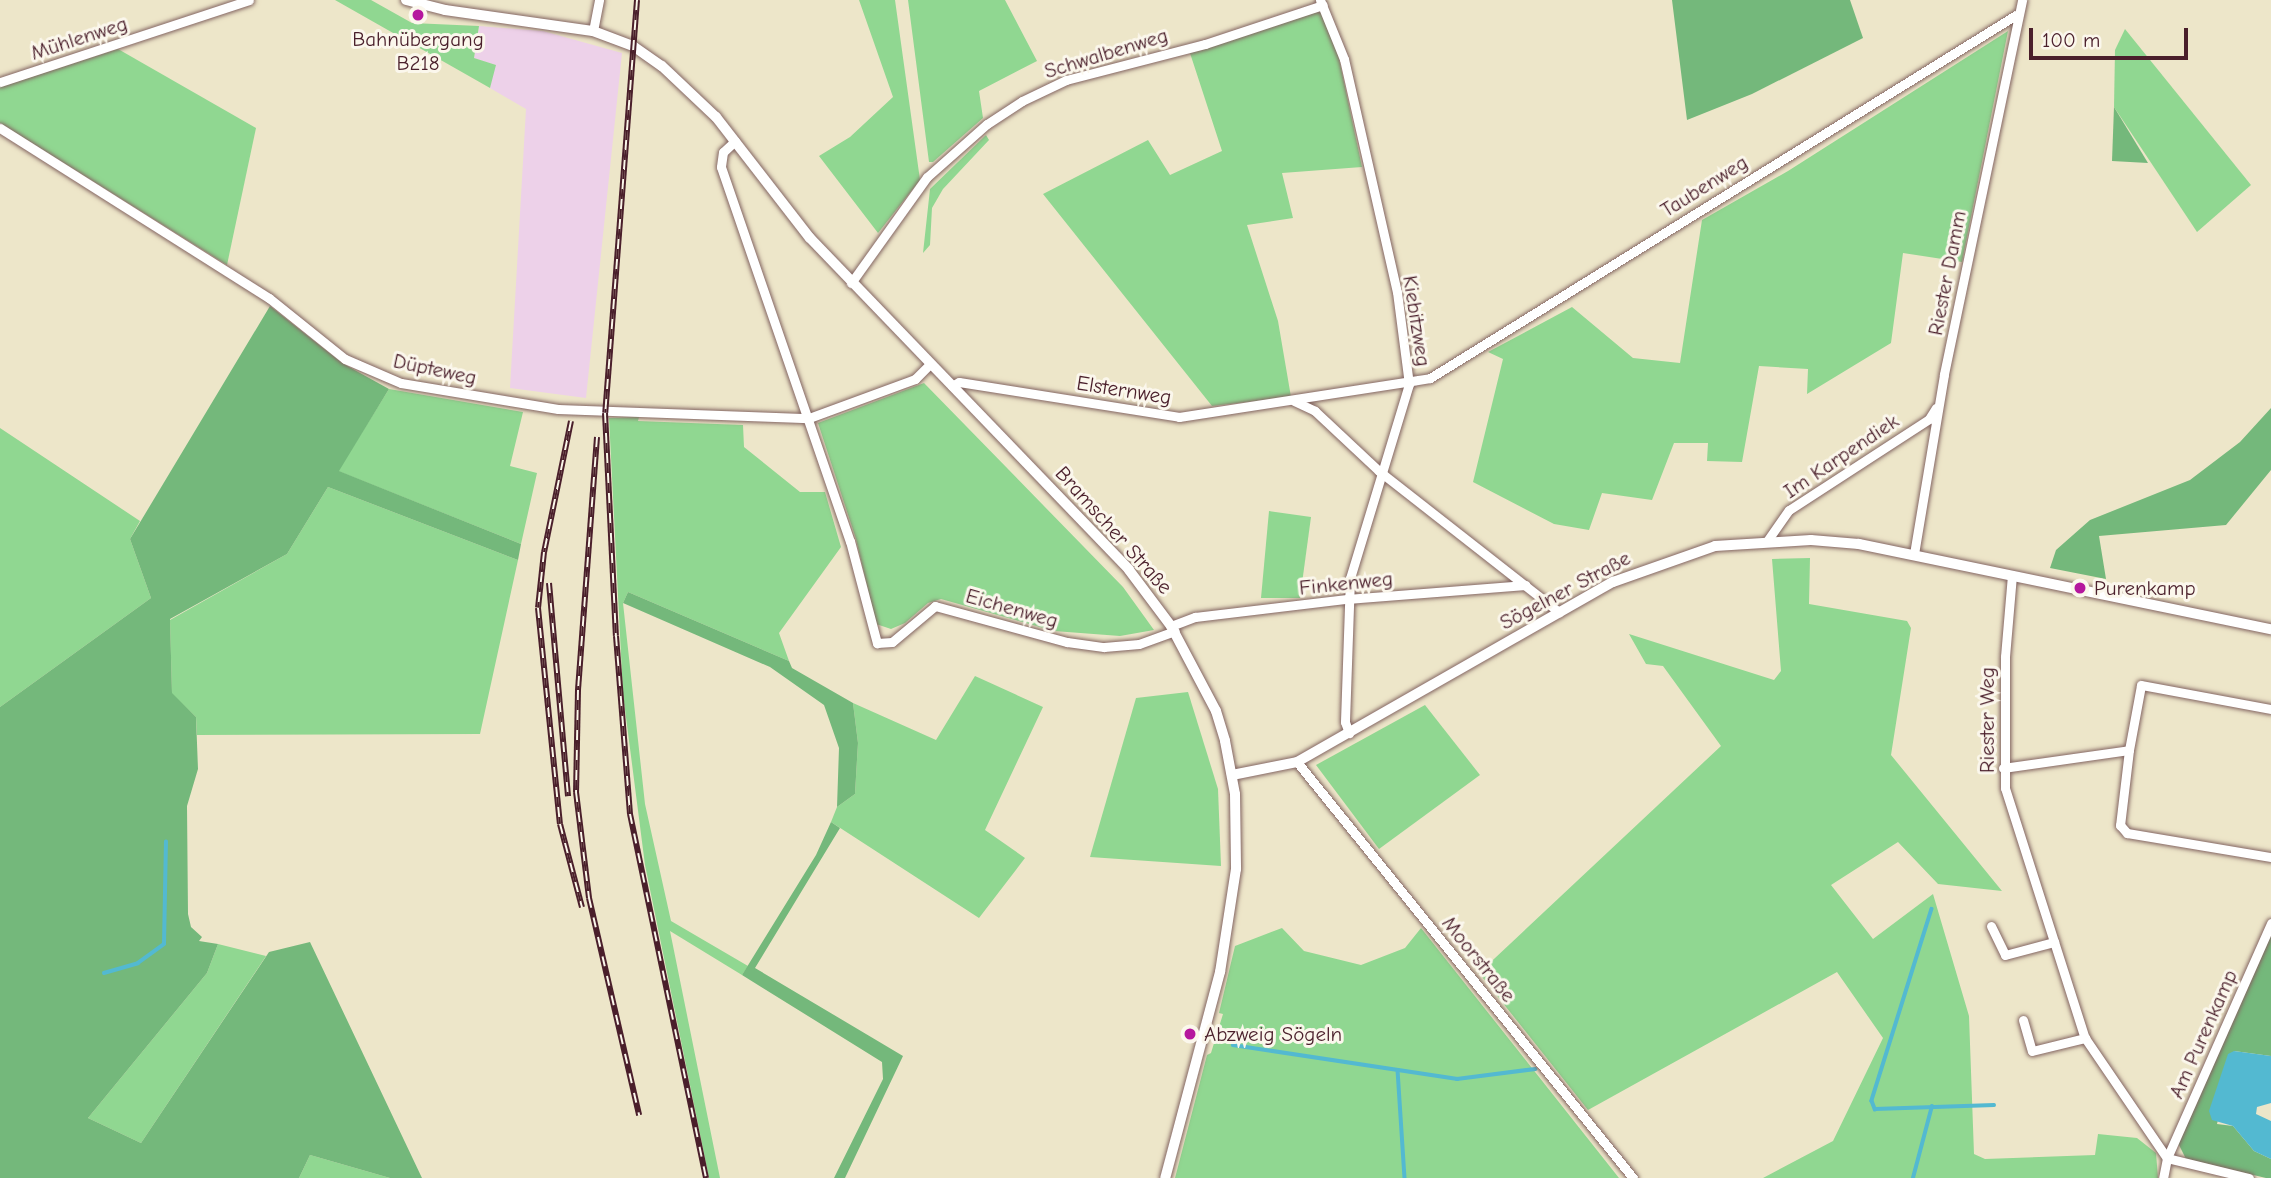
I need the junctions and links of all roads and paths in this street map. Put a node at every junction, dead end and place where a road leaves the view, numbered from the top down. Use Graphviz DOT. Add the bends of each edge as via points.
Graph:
graph roads {
  1 [pos="249,0"];
  2 [pos="406,0"];
  3 [pos="599,0"];
  4 [pos="2022,0"];
  5 [pos="1321,2"];
  6 [pos="2016,15"];
  7 [pos="593,31"];
  8 [pos="0,82"];
  9 [pos="0,128"];
  10 [pos="735,141"];
  11 [pos="851,283"];
  12 [pos="930,364"];
  13 [pos="1409,384"];
  14 [pos="952,387"];
  15 [pos="1292,401"];
  16 [pos="1939,404"];
  17 [pos="809,418"];
  18 [pos="1379,471"];
  19 [pos="1767,541"];
  20 [pos="1914,554"];
  21 [pos="2012,575"];
  22 [pos="1525,585"];
  23 [pos="1347,599"];
  24 [pos="1559,612"];
  25 [pos="1173,629"];
  26 [pos="2271,629"];
  27 [pos="2271,709"];
  28 [pos="1349,733"];
  29 [pos="2129,750"];
  30 [pos="1297,762"];
  31 [pos="2003,768"];
  32 [pos="1232,775"];
  33 [pos="2271,857"];
  34 [pos="2271,923"];
  35 [pos="1991,926"];
  36 [pos="2054,942"];
  37 [pos="2023,1020"];
  38 [pos="2085,1038"];
  39 [pos="2167,1158"];
  40 [pos="1165,1178"];
  41 [pos="1633,1178"];
  42 [pos="2163,1178"];
  43 [pos="2249,1178"];
  1 -- 8 [label="street, Mühlenweg"];
  2 -- 7 [label="street, Bramscher Straße"];
  3 -- 7 [label="street"];
  4 -- 6 [label="street, Riester Damm"];
  5 -- 11 [label="street, Schwalbenweg" via="1205,44 1066,80 1022,101 986,124 927,177"];
  5 -- 13 [label="street, Kiebitzweg" via="1347,72 1397,292"];
  6 -- 13 [label="street, Taubenweg" via="1430,378"];
  6 -- 16 [label="street, Riester Damm"];
  7 -- 10 [label="street, Bramscher Straße" via="633,46 699,98"];
  9 -- 17 [label="street, Düpteweg" via="269,298 345,359 401,383 558,410"];
  10 -- 11 [label="street, Bramscher Straße" via="803,230"];
  10 -- 17 [label="street, Eichenweg" via="723,152 721,167"];
  11 -- 12 [label="street, Bramscher Straße"];
  12 -- 14 [label="street, Bramscher Straße"];
  12 -- 17 [label="street" via="915,379"];
  13 -- 15 [label="street, Elsternweg"];
  13 -- 18 [label="street, Kiebitzweg"];
  14 -- 15 [label="street, Elsternweg" via="959,382 1180,416"];
  14 -- 25 [label="street, Bramscher Straße" via="1129,570"];
  15 -- 18 [label="street" via="1315,411"];
  16 -- 19 [label="street, Im Karpendiek" via="1929,419 1789,510"];
  16 -- 20 [label="street, Riester Damm"];
  17 -- 25 [label="street, Eichenweg" via="850,541 877,643 892,642 935,606 1067,642 1104,647 1150,642"];
  18 -- 22 [label="street"];
  18 -- 23 [label="street, Kiebitzweg"];
  19 -- 20 [label="street, Sögelner Straße" via="1859,544"];
  19 -- 24 [label="street, Sögelner Straße" via="1715,546 1669,559 1613,582"];
  20 -- 21 [label="street, Sögelner Straße"];
  21 -- 26 [label="street, Sögelner Straße"];
  21 -- 31 [label="street, Riester Weg"];
  22 -- 23 [label="street, Finkenweg"];
  22 -- 24 [label="street"];
  23 -- 25 [label="street, Finkenweg" via="1195,617"];
  23 -- 28 [label="street, Kiebitzweg" via="1345,722"];
  24 -- 28 [label="street, Sögelner Straße"];
  25 -- 32 [label="street, Bramscher Straße" via="1216,711"];
  27 -- 29 [label="street" via="2141,685"];
  28 -- 30 [label="street, Sögelner Straße"];
  29 -- 31 [label="street"];
  29 -- 33 [label="street" via="2120,825 2127,833"];
  30 -- 32 [label="street, Sögelner Straße"];
  30 -- 41 [label="street, Moorstraße"];
  31 -- 36 [label="street, Riester Weg" via="2005,788"];
  32 -- 40 [label="street, Bramscher Straße" via="1236,869 1228,937"];
  34 -- 39 [label="street, Am Purenkamp"];
  35 -- 36 [label="street" via="2005,955"];
  36 -- 38 [label="street, Riester Weg"];
  37 -- 38 [label="street" via="2032,1051"];
  38 -- 39 [label="street, Riester Weg"];
  39 -- 42 [label="street"];
  39 -- 43 [label="street"];
}
